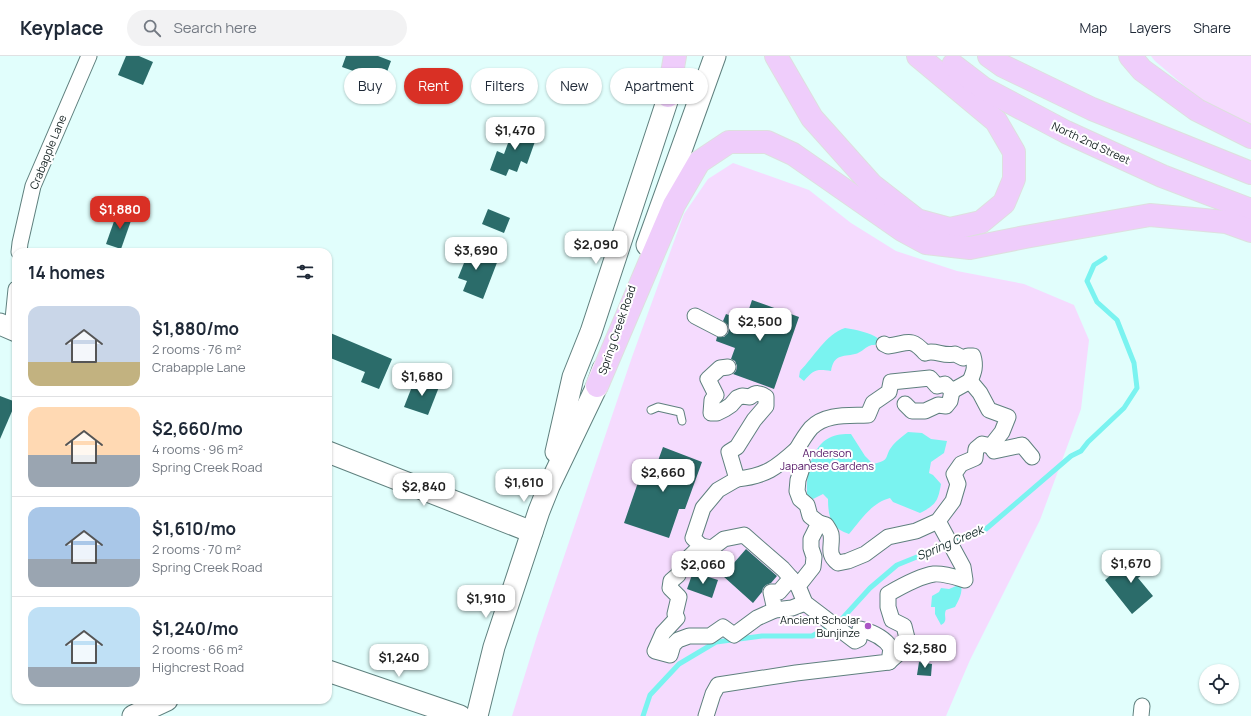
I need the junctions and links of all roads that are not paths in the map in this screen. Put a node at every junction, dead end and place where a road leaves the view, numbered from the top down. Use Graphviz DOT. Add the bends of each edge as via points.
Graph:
graph roads {
  1 [pos="89,56"];
  2 [pos="675,56"];
  3 [pos="683,56"];
  4 [pos="715,56"];
  5 [pos="776,56"];
  6 [pos="918,56"];
  7 [pos="941,56"];
  8 [pos="989,56"];
  9 [pos="1130,56"];
  10 [pos="673,68"];
  11 [pos="678,68"];
  12 [pos="665,104"];
  13 [pos="1251,137"];
  14 [pos="1251,173"];
  15 [pos="1251,210"];
  16 [pos="1251,230"];
  17 [pos="19,248"];
  18 [pos="12,315"];
  19 [pos="695,316"];
  20 [pos="10,328"];
  21 [pos="720,329"];
  22 [pos="884,344"];
  23 [pos="728,367"];
  24 [pos="970,381"];
  25 [pos="597,386"];
  26 [pos="952,391"];
  27 [pos="905,404"];
  28 [pos="651,410"];
  29 [pos="682,420"];
  30 [pos="992,446"];
  31 [pos="797,449"];
  32 [pos="332,454"];
  33 [pos="1032,457"];
  34 [pos="737,479"];
  35 [pos="549,486"];
  36 [pos="819,523"];
  37 [pos="940,525"];
  38 [pos="532,532"];
  39 [pos="707,547"];
  40 [pos="725,567"];
  41 [pos="795,582"];
  42 [pos="810,607"];
  43 [pos="775,610"];
  44 [pos="889,662"];
  45 [pos="332,672"];
  46 [pos="158,704"];
  47 [pos="133,716"];
  48 [pos="460,716"];
  49 [pos="477,716"];
  50 [pos="706,716"];
  1 -- 17 [label="street, Crabapple Lane" via="32,186"];
  2 -- 10 [label="main road"];
  3 -- 11 [label="main road, Spring Creek Road"];
  4 -- 25 [label="main road, Spring Creek Road"];
  5 -- 6 [label="main road" via="812,118 872,185 917,220 950,229 981,222 1004,203 1014,179 1014,152 996,121"];
  7 -- 15 [label="main road, North 2nd Street" via="983,88 1066,132 1162,176"];
  8 -- 14 [label="main road" via="1003,66 1092,109"];
  9 -- 13 [label="main road" via="1142,70 1197,110"];
  12 -- 35 [label="main road, Spring Creek Road" via="591,332 573,377"];
  16 -- 25 [label="main road" via="1226,222 1150,215 970,248 926,243 902,230 793,154 766,142 729,142 699,162 674,205"];
  18 -- 20 [label="street"];
  19 -- 21 [label="street"];
  22 -- 24 [label="street" via="888,346 909,341 924,353 930,351 948,356 955,354 963,358 973,356 976,364"];
  23 -- 34 [label="street" via="720,368 708,379 716,395 712,400 711,413 725,409 737,398 750,397 755,393 761,393 766,397 766,406 737,447 729,452"];
  24 -- 26 [label="street"];
  24 -- 30 [label="street" via="989,410 1008,417"];
  25 -- 35 [label="main road, Spring Creek Road"];
  26 -- 27 [label="street" via="950,402 946,406 938,405 925,411 912,411"];
  26 -- 31 [label="street" via="945,384 937,386 930,378 891,382 889,392 873,403 868,414 842,414 824,420 811,428"];
  28 -- 29 [label="lane" via="658,407 680,412"];
  30 -- 33 [label="street" via="994,451 1022,445"];
  30 -- 37 [label="street" via="982,444 976,449 975,458 961,464 954,474 958,484 956,492"];
  31 -- 34 [label="street" via="764,474"];
  31 -- 36 [label="street" via="803,465 797,490 800,500 807,505 810,516"];
  32 -- 38 [label="main road"];
  34 -- 39 [label="street" via="718,490 703,508 693,538"];
  35 -- 38 [label="main road, Spring Creek Road"];
  36 -- 37 [label="street" via="826,525 830,532 830,552 838,563 865,554 888,537"];
  36 -- 41 [label="street" via="812,539 813,567"];
  37 -- 44 [label="street" via="963,567 965,580 934,574 909,582 888,594 892,620 904,626 907,638 898,654"];
  38 -- 49 [label="main road, Spring Creek Road" via="494,647"];
  39 -- 40 [label="street" via="715,562"];
  39 -- 41 [label="street" via="744,534"];
  39 -- 43 [label="street" via="683,563 678,575 671,581 670,588 679,597 675,614 677,618 663,633 655,652 670,655 673,645 678,640 689,636 710,636 723,628 734,635 757,618"];
  41 -- 42 [label="street"];
  41 -- 43 [label="street" via="779,592 771,592"];
  42 -- 43 [label="street"];
  42 -- 44 [label="street" via="855,641 859,639 860,629 872,632 888,643 891,648"];
  44 -- 50 [label="street" via="718,684"];
  45 -- 48 [label="main road"];
  46 -- 47 [label="main road"];
}
